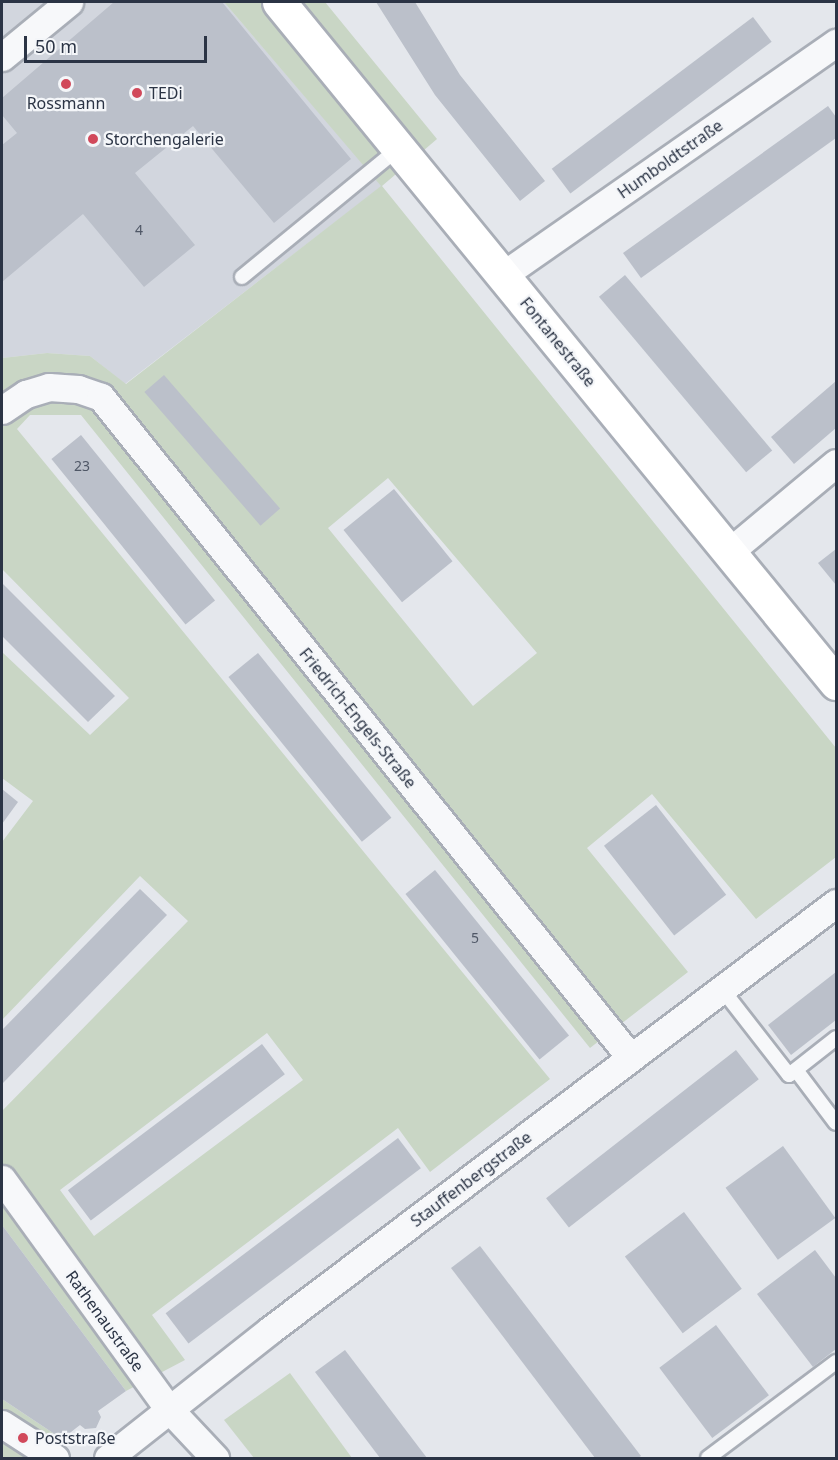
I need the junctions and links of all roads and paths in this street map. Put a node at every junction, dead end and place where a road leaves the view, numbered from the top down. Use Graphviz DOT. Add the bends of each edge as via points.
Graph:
graph roads {
  1 [pos="69,2"];
  2 [pos="279,2"];
  3 [pos="837,44"];
  4 [pos="2,57"];
  5 [pos="399,148"];
  6 [pos="503,275"];
  7 [pos="242,278"];
  8 [pos="2,410"];
  9 [pos="837,464"];
  10 [pos="729,552"];
  11 [pos="837,683"];
  12 [pos="837,903"];
  13 [pos="722,989"];
  14 [pos="837,1038"];
  15 [pos="631,1058"];
  16 [pos="796,1070"];
  17 [pos="837,1123"];
  18 [pos="2,1179"];
  19 [pos="837,1362"];
  20 [pos="168,1408"];
  21 [pos="2,1424"];
  22 [pos="55,1458"];
  23 [pos="108,1458"];
  24 [pos="215,1458"];
  25 [pos="708,1458"];
  1 -- 4 [label="street"];
  2 -- 5 [label="street, Fontanestraße"];
  3 -- 6 [label="street, Humboldtstraße"];
  5 -- 6 [label="street, Fontanestraße"];
  5 -- 7 [label="lane"];
  6 -- 10 [label="street, Fontanestraße"];
  8 -- 15 [label="street, Friedrich-Engels-Straße" via="26,394 50,387 78,389 101,397"];
  9 -- 10 [label="street"];
  10 -- 11 [label="street, Fontanestraße"];
  12 -- 13 [label="street, Stauffenbergstraße"];
  13 -- 15 [label="street, Stauffenbergstraße"];
  13 -- 16 [label="lane" via="789,1075"];
  14 -- 16 [label="lane"];
  15 -- 20 [label="street, Stauffenbergstraße"];
  16 -- 17 [label="lane"];
  18 -- 20 [label="street, Rathenaustraße"];
  19 -- 25 [label="lane"];
  20 -- 23 [label="street, Stauffenbergstraße"];
  20 -- 24 [label="street, Rathenaustraße"];
  21 -- 22 [label="street"];
}
